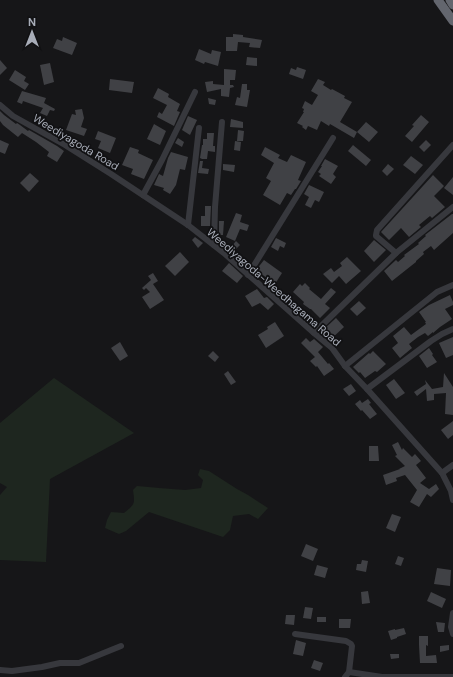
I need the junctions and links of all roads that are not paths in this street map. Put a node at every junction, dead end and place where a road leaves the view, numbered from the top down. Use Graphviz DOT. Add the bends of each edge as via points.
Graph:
graph roads {
  1 [pos="438,0"];
  2 [pos="450,0"];
  3 [pos="453,5"];
  4 [pos="453,21"];
  5 [pos="195,92"];
  6 [pos="0,105"];
  7 [pos="222,122"];
  8 [pos="199,128"];
  9 [pos="333,138"];
  10 [pos="453,145"];
  11 [pos="143,195"];
  12 [pos="453,207"];
  13 [pos="188,225"];
  14 [pos="214,245"];
  15 [pos="396,253"];
  16 [pos="248,275"];
  17 [pos="453,285"];
  18 [pos="453,329"];
  19 [pos="314,333"];
  20 [pos="345,366"];
  21 [pos="367,389"];
  22 [pos="453,465"];
  23 [pos="442,472"];
  24 [pos="453,500"];
  25 [pos="453,613"];
  26 [pos="295,634"];
  27 [pos="453,634"];
  28 [pos="120,646"];
  29 [pos="0,670"];
  30 [pos="347,675"];
  31 [pos="453,676"];
  1 -- 4 [label="highway"];
  2 -- 3 [label="highway"];
  5 -- 11 [label="street"];
  6 -- 11 [label="street, Weediyagoda Road" via="13,116 65,145"];
  7 -- 14 [label="street"];
  8 -- 13 [label="street"];
  9 -- 16 [label="street"];
  10 -- 15 [label="street" via="377,230 376,236"];
  11 -- 13 [label="street, Weediyagoda-Weedhagama Road"];
  12 -- 15 [label="street"];
  13 -- 14 [label="street, Weediyagoda-Weedhagama Road"];
  14 -- 16 [label="street, Weediyagoda-Weedhagama Road"];
  15 -- 19 [label="street"];
  16 -- 19 [label="street, Weediyagoda-Weedhagama Road"];
  17 -- 20 [label="street" via="437,292"];
  18 -- 21 [label="street" via="431,341"];
  19 -- 20 [label="street, Weediyagoda-Weedhagama Road" via="332,348"];
  20 -- 21 [label="street, Weediyagoda-Weedhagama Road"];
  21 -- 23 [label="street, Weediyagoda-Weedhagama Road"];
  22 -- 23 [label="street"];
  23 -- 24 [label="street, Weediyagoda-Weedhagama Road"];
  25 -- 27 [label="street"];
  26 -- 30 [label="street" via="346,641 351,644"];
  28 -- 29 [label="street" via="79,663 60,663 12,671"];
  30 -- 31 [label="street"];
}
